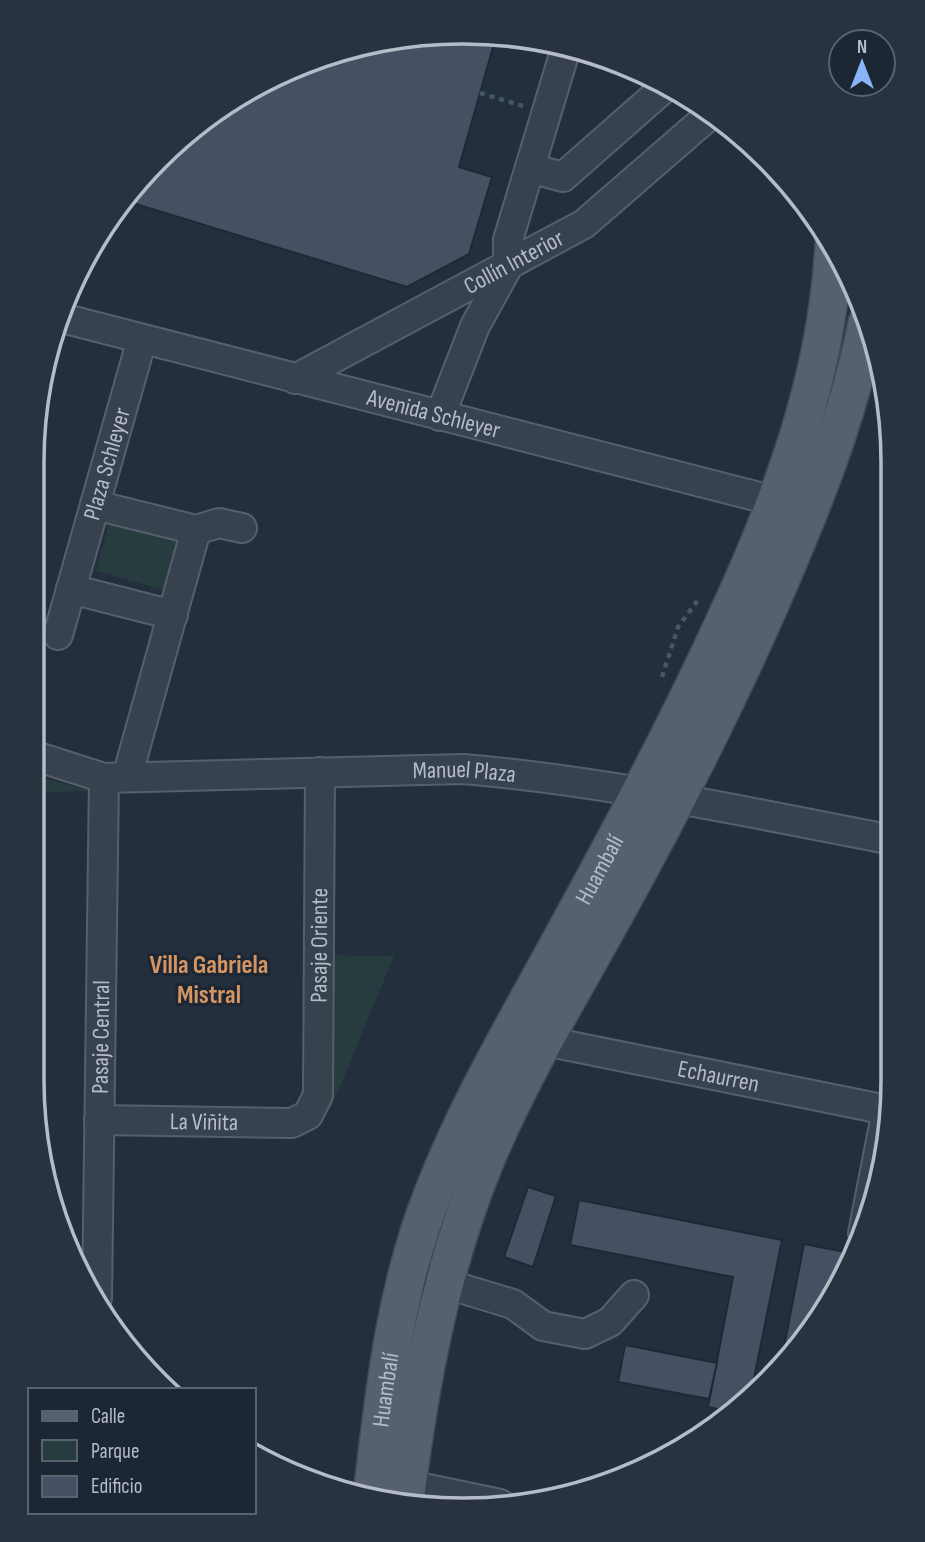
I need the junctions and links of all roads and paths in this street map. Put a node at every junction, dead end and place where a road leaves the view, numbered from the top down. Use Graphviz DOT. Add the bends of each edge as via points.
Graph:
graph roads {
  1 [pos="564,56"];
  2 [pos="480,93"];
  3 [pos="659,93"];
  4 [pos="516,104"];
  5 [pos="704,120"];
  6 [pos="530,168"];
  7 [pos="508,266"];
  8 [pos="832,266"];
  9 [pos="69,320"];
  10 [pos="142,339"];
  11 [pos="863,341"];
  12 [pos="295,379"];
  13 [pos="440,416"];
  14 [pos="95,505"];
  15 [pos="794,506"];
  16 [pos="242,528"];
  17 [pos="196,530"];
  18 [pos="71,589"];
  19 [pos="173,615"];
  20 [pos="58,635"];
  21 [pos="44,758"];
  22 [pos="320,772"];
  23 [pos="116,778"];
  24 [pos="642,792"];
  25 [pos="679,798"];
  26 [pos="881,838"];
  27 [pos="545,1041"];
  28 [pos="880,1108"];
  29 [pos="308,1115"];
  30 [pos="99,1119"];
  31 [pos="407,1272"];
  32 [pos="97,1284"];
  33 [pos="442,1284"];
  34 [pos="634,1295"];
  35 [pos="389,1490"];
  36 [pos="448,1497"];
  1 -- 6 [label="street"];
  2 -- 4 [label="path"];
  3 -- 6 [label="street" via="563,177"];
  5 -- 7 [label="street, Collín Interior" via="584,224"];
  6 -- 7 [label="street" via="508,240"];
  7 -- 12 [label="street, Collín Interior"];
  7 -- 13 [label="street" via="475,326"];
  8 -- 15 [label="main road, Huambalí"];
  9 -- 10 [label="street, Avenida Schleyer"];
  10 -- 12 [label="street, Avenida Schleyer"];
  10 -- 14 [label="street, Plaza Schleyer"];
  11 -- 15 [label="main road, Huambalí" via="846,413"];
  12 -- 13 [label="street, Avenida Schleyer"];
  13 -- 15 [label="street, Avenida Schleyer"];
  14 -- 17 [label="street"];
  14 -- 18 [label="street, Plaza Schleyer"];
  15 -- 24 [label="main road, Huambalí"];
  15 -- 25 [label="main road, Huambalí" via="750,650"];
  16 -- 17 [label="street" via="219,523"];
  17 -- 19 [label="street, Pasaje Central"];
  18 -- 19 [label="street"];
  18 -- 20 [label="street, Plaza Schleyer"];
  19 -- 23 [label="street, Pasaje Central"];
  21 -- 23 [label="street, Manuel Plaza"];
  22 -- 23 [label="street, Manuel Plaza"];
  22 -- 24 [label="street, Manuel Plaza" via="463,769"];
  22 -- 29 [label="street, Pasaje Oriente" via="318,1096"];
  23 -- 30 [label="street, Pasaje Central"];
  24 -- 25 [label="street, Manuel Plaza"];
  24 -- 31 [label="main road, Huambalí" via="465,1121 433,1193"];
  25 -- 26 [label="street, Manuel Plaza"];
  25 -- 27 [label="main road, Huambalí"];
  27 -- 28 [label="street, Echaurren"];
  27 -- 33 [label="main road, Huambalí" via="487,1157"];
  29 -- 30 [label="street, La Viñita" via="292,1123"];
  30 -- 32 [label="street, Pasaje Central"];
  31 -- 33 [label="street"];
  31 -- 35 [label="main road, Huambalí"];
  33 -- 34 [label="street" via="513,1304 543,1326 584,1334 610,1322"];
  33 -- 35 [label="main road, Huambalí"];
  35 -- 36 [label="street"];
}
